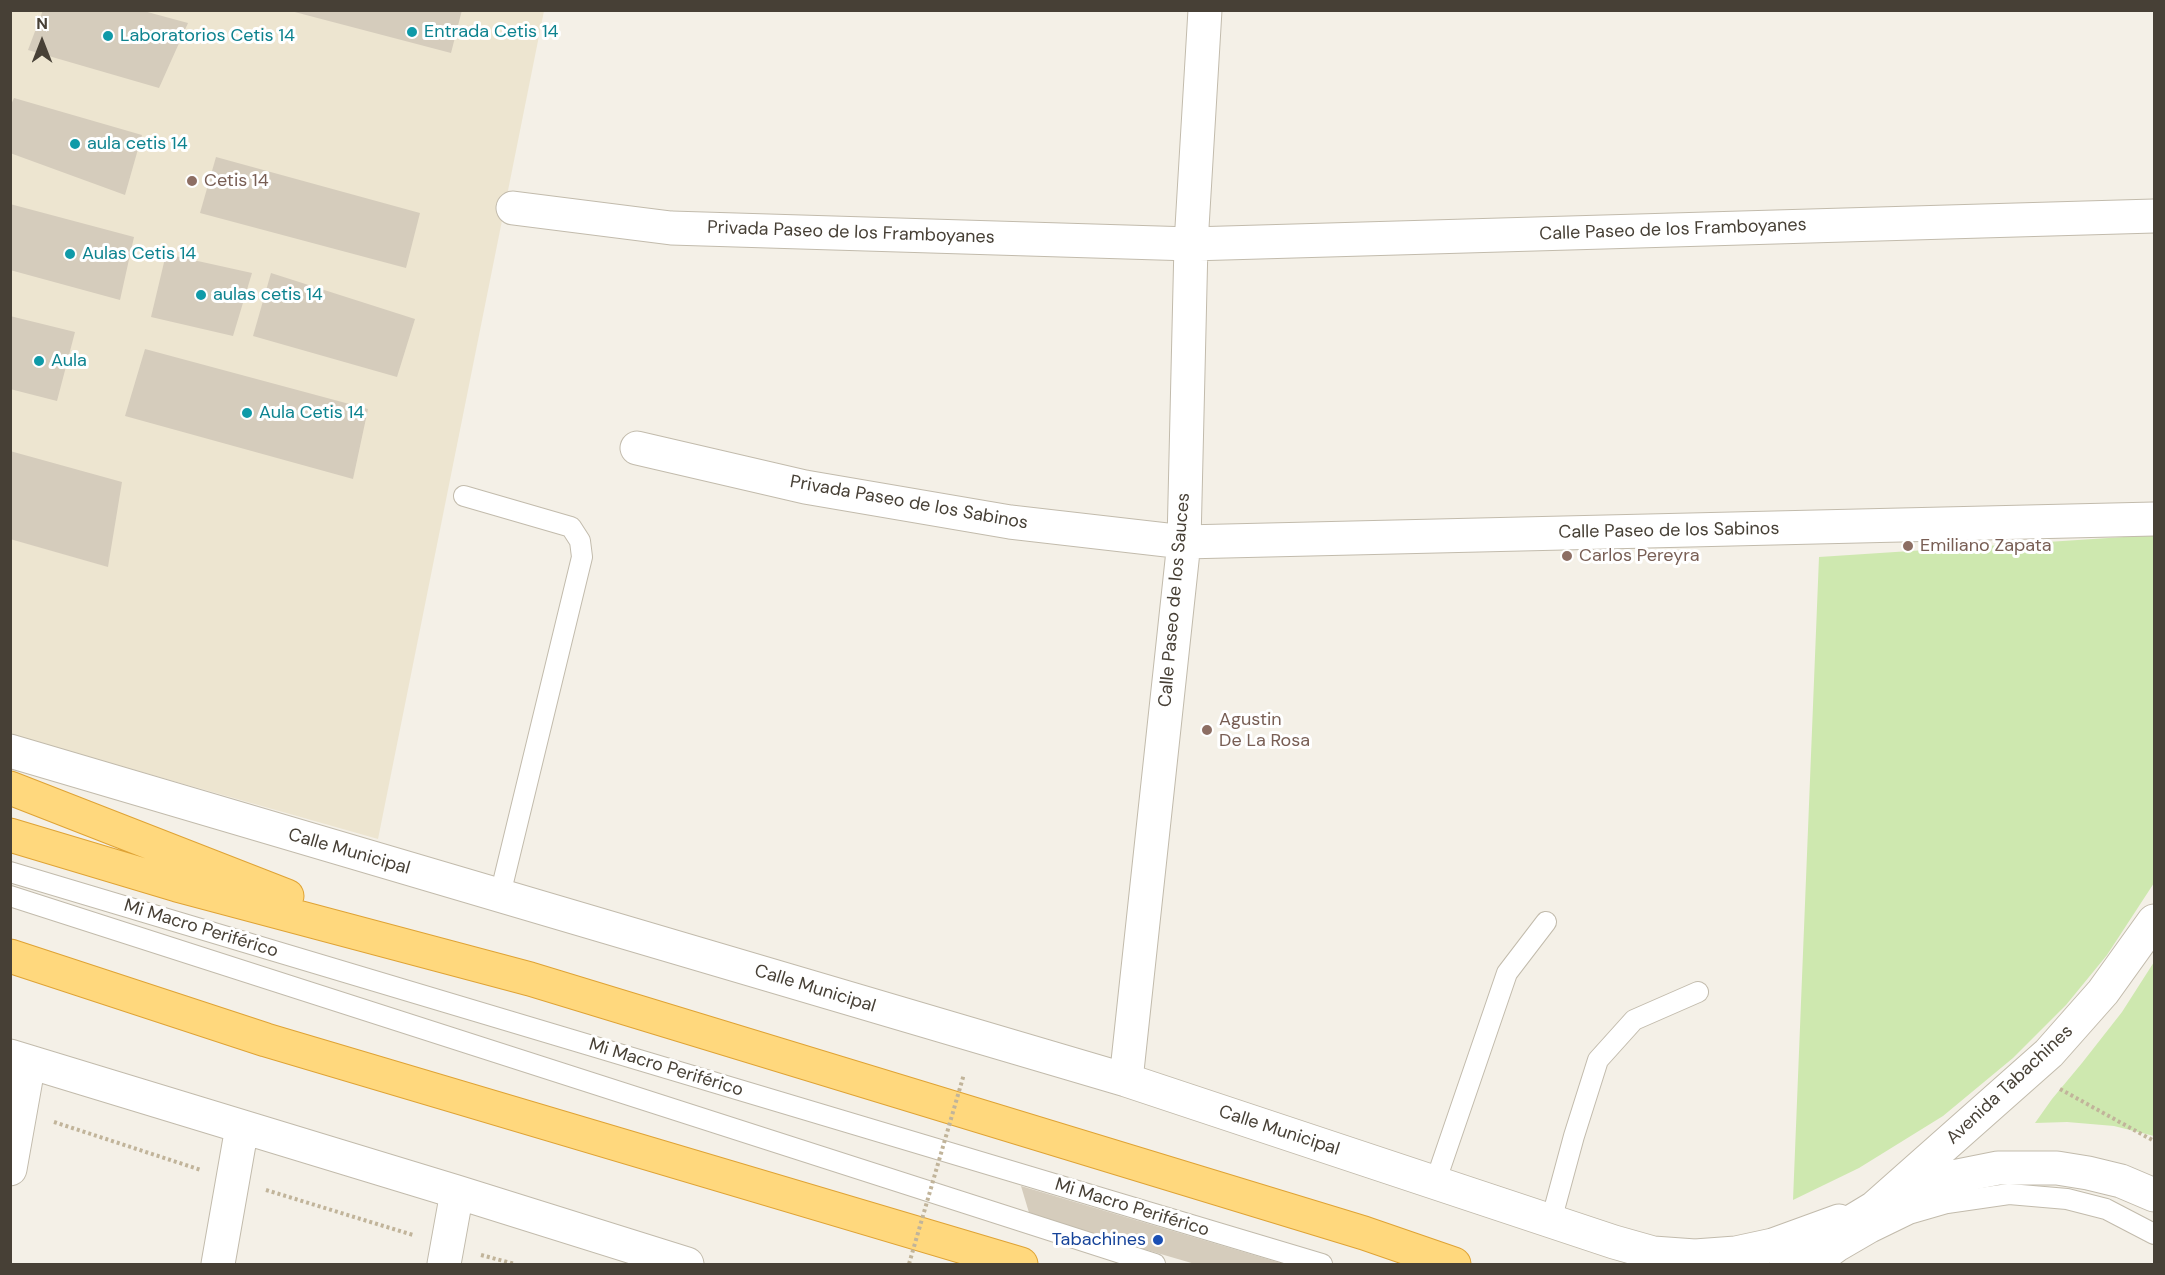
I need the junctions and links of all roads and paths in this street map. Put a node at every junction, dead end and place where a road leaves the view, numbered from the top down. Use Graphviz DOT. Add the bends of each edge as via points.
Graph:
graph roads {
  1 [pos="1205,10"];
  2 [pos="513,208"];
  3 [pos="2154,216"];
  4 [pos="1191,244"];
  5 [pos="637,448"];
  6 [pos="464,496"];
  7 [pos="2154,519"];
  8 [pos="1184,542"];
  9 [pos="10,751"];
  10 [pos="10,788"];
  11 [pos="10,835"];
  12 [pos="10,872"];
  13 [pos="500,895"];
  14 [pos="10,896"];
  15 [pos="2154,921"];
  16 [pos="1546,922"];
  17 [pos="10,956"];
  18 [pos="530,979"];
  19 [pos="1698,992"];
  20 [pos="20,1059"];
  21 [pos="2029,1072"];
  22 [pos="964,1074"];
  23 [pos="1126,1080"];
  24 [pos="242,1127"];
  25 [pos="2154,1141"];
  26 [pos="10,1169"];
  27 [pos="1435,1183"];
  28 [pos="457,1192"];
  29 [pos="2154,1195"];
  30 [pos="1874,1208"];
  31 [pos="1551,1221"];
  32 [pos="2154,1234"];
  33 [pos="218,1264"];
  34 [pos="444,1264"];
  35 [pos="687,1264"];
  36 [pos="909,1264"];
  37 [pos="1021,1264"];
  38 [pos="1155,1264"];
  39 [pos="1322,1264"];
  40 [pos="1454,1264"];
  41 [pos="1786,1264"];
  42 [pos="1822,1264"];
  1 -- 4 [label="street, Calle Paseo de los Sauces"];
  2 -- 4 [label="street, Privada Paseo de los Framboyanes" via="671,228"];
  3 -- 4 [label="street, Calle Paseo de los Framboyanes"];
  4 -- 8 [label="street, Calle Paseo de los Sauces"];
  5 -- 8 [label="street, Privada Paseo de los Sabinos" via="805,487 1010,522"];
  6 -- 13 [label="lane" via="571,527 580,541 582,557"];
  7 -- 8 [label="street, Calle Paseo de los Sabinos"];
  8 -- 23 [label="street, Calle Paseo de los Sauces"];
  9 -- 13 [label="street, Calle Municipal"];
  10 -- 18 [label="highway" via="339,916"];
  11 -- 18 [label="highway" via="177,885"];
  12 -- 39 [label="lane, Mi Macro Periférico"];
  13 -- 23 [label="street, Calle Municipal"];
  14 -- 38 [label="lane, Mi Macro Periférico"];
  15 -- 21 [label="street, Avenida Tabachines" via="2103,992"];
  16 -- 27 [label="lane" via="1507,973"];
  17 -- 37 [label="highway" via="266,1040"];
  18 -- 40 [label="highway" via="1353,1229"];
  19 -- 31 [label="lane" via="1634,1020 1598,1060"];
  20 -- 24 [label="street"];
  20 -- 26 [label="street"];
  21 -- 25 [label="path"];
  21 -- 30 [label="street, Avenida Tabachines"];
  22 -- 36 [label="path, bridge"];
  23 -- 27 [label="street, Calle Municipal"];
  24 -- 28 [label="street"];
  24 -- 33 [label="street"];
  27 -- 31 [label="street, Calle Municipal"];
  28 -- 34 [label="street"];
  28 -- 35 [label="street"];
  29 -- 30 [label="street" via="2088,1173 2057,1168 1998,1168 1953,1177"];
  30 -- 31 [label="street, Calle Municipal" via="1773,1245 1695,1256 1653,1253"];
  30 -- 41 [label="street"];
  32 -- 42 [label="lane" via="2096,1206 2067,1198 2009,1194 1947,1203 1909,1214"];
}
